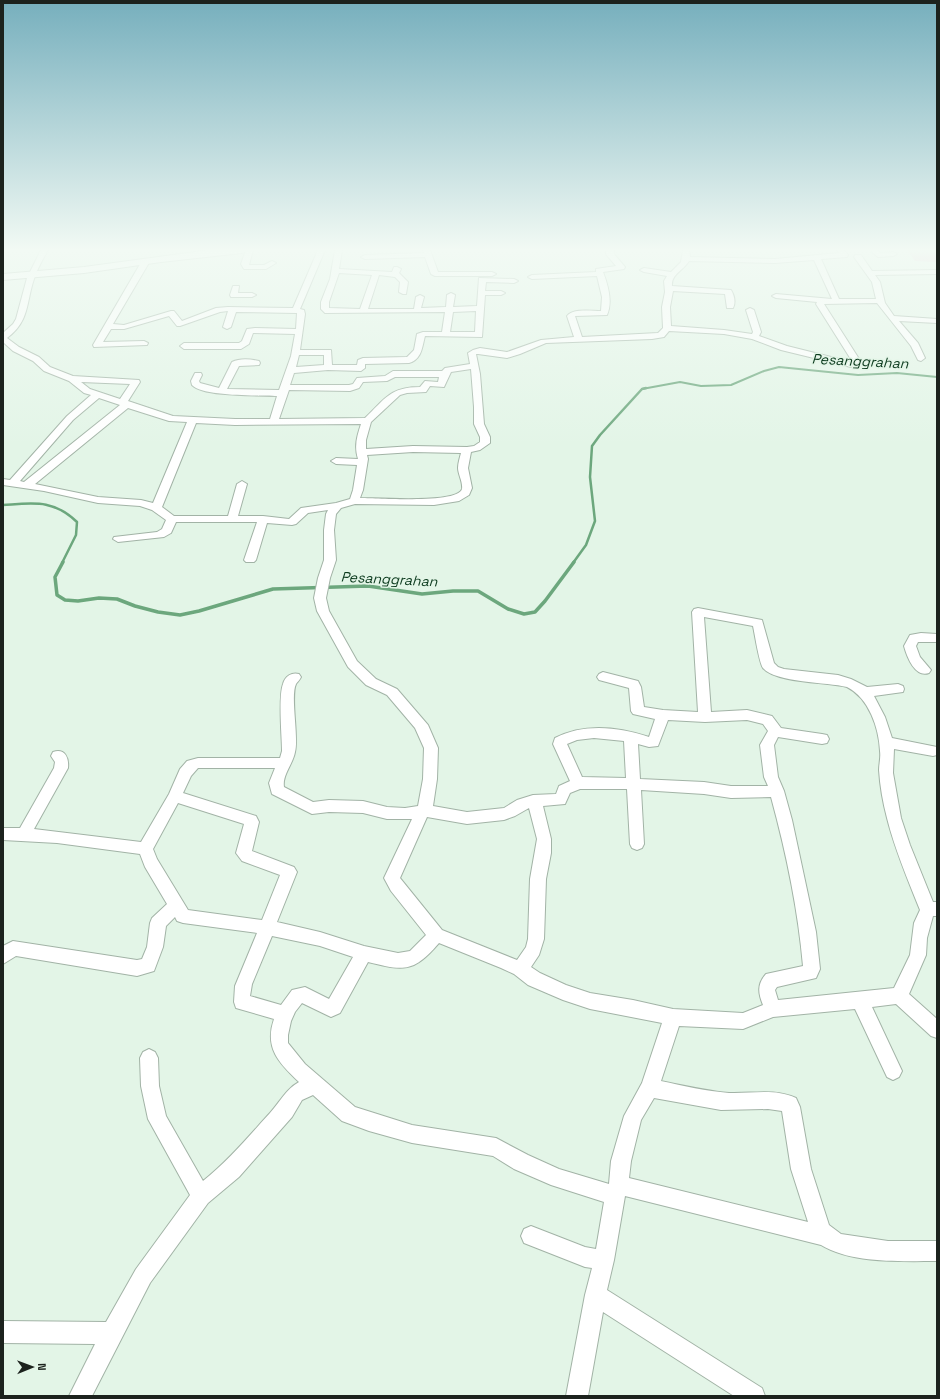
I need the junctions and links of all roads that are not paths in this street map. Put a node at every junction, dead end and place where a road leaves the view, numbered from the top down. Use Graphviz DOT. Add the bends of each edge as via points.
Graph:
graph roads {
  1 [pos="22,315"];
  2 [pos="114,315"];
  3 [pos="163,315"];
  4 [pos="173,315"];
  5 [pos="204,315"];
  6 [pos="229,315"];
  7 [pos="302,315"];
  8 [pos="449,315"];
  9 [pos="480,315"];
  10 [pos="571,315"];
  11 [pos="666,315"];
  12 [pos="752,315"];
  13 [pos="827,315"];
  14 [pos="890,315"];
  15 [pos="892,318"];
  16 [pos="937,321"];
  17 [pos="108,326"];
  18 [pos="227,327"];
  19 [pos="667,328"];
  20 [pos="299,332"];
  21 [pos="446,334"];
  22 [pos="3,337"];
  23 [pos="754,337"];
  24 [pos="579,339"];
  25 [pos="144,343"];
  26 [pos="184,346"];
  27 [pos="295,353"];
  28 [pos="921,358"];
  29 [pos="256,363"];
  30 [pos="474,366"];
  31 [pos="328,367"];
  32 [pos="294,370"];
  33 [pos="444,374"];
  34 [pos="198,375"];
  35 [pos="72,379"];
  36 [pos="222,390"];
  37 [pos="283,390"];
  38 [pos="97,395"];
  39 [pos="125,403"];
  40 [pos="192,421"];
  41 [pos="367,421"];
  42 [pos="274,422"];
  43 [pos="467,450"];
  44 [pos="361,457"];
  45 [pos="336,461"];
  46 [pos="8,482"];
  47 [pos="242,484"];
  48 [pos="27,485"];
  49 [pos="354,501"];
  50 [pos="337,506"];
  51 [pos="156,508"];
  52 [pos="172,519"];
  53 [pos="232,519"];
  54 [pos="263,519"];
  55 [pos="118,539"];
  56 [pos="250,560"];
  57 [pos="937,638"];
  58 [pos="925,670"];
  59 [pos="295,677"];
  60 [pos="603,677"];
  61 [pos="898,689"];
  62 [pos="863,692"];
  63 [pos="663,715"];
  64 [pos="705,717"];
  65 [pos="777,732"];
  66 [pos="630,736"];
  67 [pos="822,739"];
  68 [pos="886,742"];
  69 [pos="933,751"];
  70 [pos="58,756"];
  71 [pos="285,763"];
  72 [pos="578,783"];
  73 [pos="633,784"];
  74 [pos="777,791"];
  75 [pos="175,796"];
  76 [pos="533,801"];
  77 [pos="424,810"];
  78 [pos="3,834"];
  79 [pos="24,834"];
  80 [pos="637,844"];
  81 [pos="145,849"];
  82 [pos="176,906"];
  83 [pos="933,910"];
  84 [pos="268,927"];
  85 [pos="436,935"];
  86 [pos="364,954"];
  87 [pos="3,956"];
  88 [pos="520,969"];
  89 [pos="899,996"];
  90 [pos="860,1000"];
  91 [pos="773,1009"];
  92 [pos="284,1014"];
  93 [pos="673,1017"];
  94 [pos="937,1030"];
  95 [pos="149,1058"];
  96 [pos="893,1071"];
  97 [pos="314,1084"];
  98 [pos="650,1088"];
  99 [pos="617,1191"];
  100 [pos="201,1196"];
  101 [pos="531,1236"];
  102 [pos="825,1236"];
  103 [pos="937,1251"];
  104 [pos="604,1260"];
  105 [pos="595,1295"];
  106 [pos="3,1332"];
  107 [pos="112,1333"];
  108 [pos="80,1396"];
  109 [pos="577,1396"];
  110 [pos="754,1396"];
  1 -- 22 [label="street" via="15,328"];
  2 -- 17 [label="street"];
  3 -- 17 [label="street" via="124,327"];
  4 -- 5 [label="street" via="180,324"];
  6 -- 18 [label="street"];
  7 -- 20 [label="street"];
  8 -- 21 [label="street"];
  9 -- 21 [label="street" via="479,335"];
  10 -- 24 [label="street"];
  11 -- 19 [label="street"];
  12 -- 23 [label="street" via="757,332"];
  13 -- 23 [label="street" via="857,362 855,364 844,364 784,348"];
  14 -- 15 [label="street"];
  15 -- 16 [label="street"];
  15 -- 28 [label="street" via="915,345"];
  17 -- 25 [label="street" via="97,345"];
  19 -- 23 [label="street"];
  19 -- 24 [label="street" via="661,335 652,337"];
  20 -- 26 [label="street" via="254,330 250,331 246,342 241,346"];
  20 -- 27 [label="street"];
  21 -- 31 [label="street" via="421,335 420,347 409,360 363,361 361,368"];
  22 -- 35 [label="street" via="16,349 47,369"];
  24 -- 30 [label="street" via="539,342 527,350 508,355 476,351 472,353"];
  27 -- 31 [label="street" via="328,352"];
  27 -- 37 [label="street"];
  29 -- 36 [label="street" via="235,364"];
  30 -- 33 [label="street" via="451,369"];
  30 -- 43 [label="street" via="479,424 485,443"];
  31 -- 32 [label="street"];
  33 -- 37 [label="street" via="393,374 387,378 360,380 356,386 350,388"];
  33 -- 41 [label="street" via="441,385 428,384 423,390 397,393"];
  34 -- 36 [label="street" via="196,385"];
  35 -- 38 [label="street" via="86,391"];
  35 -- 39 [label="street" via="136,382"];
  36 -- 37 [label="street"];
  37 -- 42 [label="street"];
  38 -- 39 [label="street"];
  38 -- 46 [label="street" via="70,418"];
  39 -- 40 [label="street" via="172,419"];
  39 -- 48 [label="street"];
  40 -- 42 [label="street"];
  40 -- 51 [label="street"];
  41 -- 42 [label="street"];
  41 -- 44 [label="street" via="361,440"];
  43 -- 44 [label="street" via="413,449"];
  43 -- 49 [label="street" via="463,468 467,488 465,493 455,499 434,502"];
  44 -- 45 [label="street"];
  44 -- 49 [label="street" via="358,490"];
  46 -- 48 [label="street"];
  47 -- 53 [label="street"];
  48 -- 51 [label="street" via="98,500 141,503"];
  49 -- 50 [label="street"];
  50 -- 54 [label="street" via="305,510 290,522"];
  50 -- 77 [label="street" via="332,514 329,530 330,560 320,598 323,611 352,664 371,682 392,692 421,725 431,748 430,778"];
  51 -- 52 [label="street"];
  52 -- 53 [label="street"];
  52 -- 55 [label="street" via="167,531 160,535"];
  53 -- 54 [label="street"];
  54 -- 56 [label="street"];
  57 -- 58 [label="street" via="914,638 910,646 914,658"];
  59 -- 71 [label="street" via="289,684 289,751"];
  60 -- 63 [label="street" via="633,684 638,711"];
  61 -- 62 [label="street"];
  62 -- 64 [label="street" via="846,681 798,676 772,669 768,665 758,623 698,612"];
  62 -- 68 [label="street" via="871,701"];
  63 -- 64 [label="street"];
  63 -- 66 [label="street" via="653,742"];
  64 -- 65 [label="street" via="758,716 767,720"];
  65 -- 67 [label="street"];
  65 -- 74 [label="street" via="767,745 771,777"];
  66 -- 72 [label="street" via="578,734 560,742"];
  66 -- 73 [label="street"];
  68 -- 69 [label="street"];
  68 -- 83 [label="street" via="886,770 899,835"];
  70 -- 79 [label="street" via="62,760 62,768"];
  71 -- 75 [label="street" via="192,765 185,773"];
  71 -- 77 [label="street" via="276,784 277,790 312,808 363,807 386,813 405,814"];
  72 -- 73 [label="street"];
  72 -- 76 [label="street" via="566,788 560,800"];
  73 -- 74 [label="street" via="731,792"];
  73 -- 80 [label="street"];
  74 -- 91 [label="street" via="801,895 812,969 810,973 772,980 768,984 766,992"];
  75 -- 81 [label="street"];
  75 -- 84 [label="street" via="251,820 244,853 289,872"];
  76 -- 77 [label="street" via="522,804 510,812 484,817 467,818"];
  76 -- 88 [label="street" via="544,839 543,853 538,879 536,939 533,950"];
  77 -- 85 [label="street" via="392,878"];
  78 -- 79 [label="street"];
  79 -- 81 [label="street" via="100,841"];
  81 -- 82 [label="street"];
  82 -- 84 [label="street" via="183,916"];
  82 -- 87 [label="street" via="158,923 155,947 148,966 138,968 13,948"];
  83 -- 89 [label="street" via="922,923 918,955"];
  84 -- 86 [label="street"];
  84 -- 92 [label="street" via="250,972 243,982 242,1002"];
  85 -- 86 [label="street" via="408,960 399,961"];
  85 -- 88 [label="street"];
  86 -- 92 [label="street" via="334,1007 331,1009 305,995 298,996"];
  88 -- 93 [label="street" via="534,979 590,1001"];
  89 -- 90 [label="street"];
  89 -- 94 [label="street"];
  90 -- 91 [label="street"];
  90 -- 96 [label="street"];
  91 -- 93 [label="street" via="743,1021"];
  92 -- 97 [label="street" via="279,1036 281,1048 296,1068"];
  93 -- 98 [label="street"];
  95 -- 100 [label="street" via="150,1086 158,1119"];
  97 -- 99 [label="street" via="344,1110 364,1121 412,1134 496,1147 521,1162 558,1178"];
  97 -- 100 [label="street" via="296,1094 232,1170"];
  98 -- 99 [label="street" via="633,1116 621,1161"];
  98 -- 102 [label="street" via="731,1102 790,1104 801,1169 821,1231"];
  99 -- 102 [label="street"];
  99 -- 104 [label="street"];
  100 -- 107 [label="street" via="144,1276"];
  101 -- 104 [label="street" via="585,1258"];
  102 -- 103 [label="street" via="838,1244 888,1251"];
  104 -- 105 [label="street"];
  105 -- 109 [label="street"];
  105 -- 110 [label="street"];
  106 -- 107 [label="street"];
  107 -- 108 [label="street"];
}
